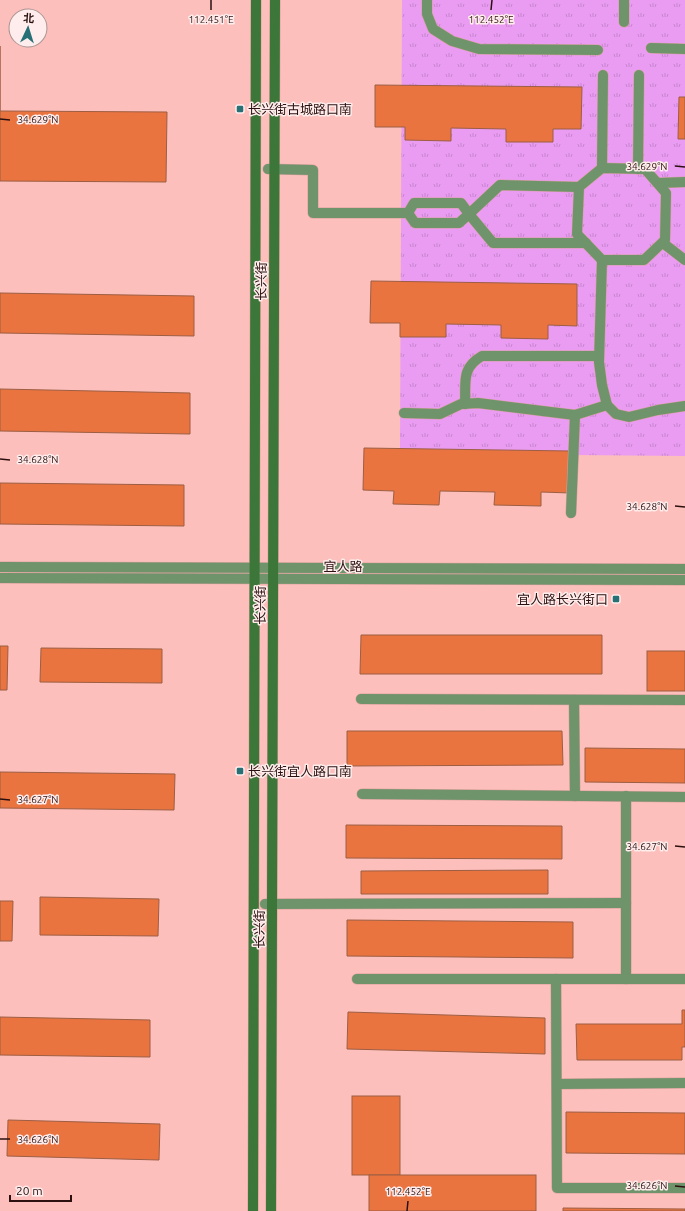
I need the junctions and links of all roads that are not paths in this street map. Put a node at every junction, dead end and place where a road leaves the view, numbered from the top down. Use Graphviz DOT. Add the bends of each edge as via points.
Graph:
graph roads {
  1 [pos="256,0"];
  2 [pos="275,0"];
  3 [pos="427,0"];
  4 [pos="624,0"];
  5 [pos="624,22"];
  6 [pos="651,48"];
  7 [pos="685,49"];
  8 [pos="598,50"];
  9 [pos="603,75"];
  10 [pos="640,75"];
  11 [pos="602,168"];
  12 [pos="271,169"];
  13 [pos="638,169"];
  14 [pos="685,182"];
  15 [pos="658,183"];
  16 [pos="579,187"];
  17 [pos="408,213"];
  18 [pos="469,214"];
  19 [pos="586,243"];
  20 [pos="663,243"];
  21 [pos="602,260"];
  22 [pos="685,260"];
  23 [pos="599,356"];
  24 [pos="465,404"];
  25 [pos="607,405"];
  26 [pos="685,406"];
  27 [pos="404,413"];
  28 [pos="575,414"];
  29 [pos="571,514"];
  30 [pos="0,567"];
  31 [pos="255,568"];
  32 [pos="274,568"];
  33 [pos="685,569"];
  34 [pos="0,578"];
  35 [pos="255,579"];
  36 [pos="274,579"];
  37 [pos="685,580"];
  38 [pos="361,699"];
  39 [pos="574,700"];
  40 [pos="685,700"];
  41 [pos="362,794"];
  42 [pos="575,796"];
  43 [pos="626,796"];
  44 [pos="685,797"];
  45 [pos="626,903"];
  46 [pos="269,904"];
  47 [pos="357,979"];
  48 [pos="556,979"];
  49 [pos="626,979"];
  50 [pos="685,979"];
  51 [pos="685,1083"];
  52 [pos="557,1084"];
  53 [pos="685,1188"];
  54 [pos="253,1211"];
  55 [pos="272,1211"];
  1 -- 31 [label="main road, 长兴街"];
  2 -- 12 [label="main road, 长兴街"];
  3 -- 8 [label="street" via="427,14 433,29 452,41 479,49"];
  4 -- 5 [label="street"];
  6 -- 7 [label="street"];
  9 -- 11 [label="street"];
  10 -- 13 [label="street"];
  11 -- 13 [label="street"];
  11 -- 16 [label="street"];
  12 -- 17 [label="street" via="313,170 313,213"];
  12 -- 32 [label="main road, 长兴街"];
  13 -- 15 [label="street" via="645,169"];
  14 -- 15 [label="street"];
  15 -- 20 [label="street" via="666,192"];
  16 -- 18 [label="street" via="500,185"];
  16 -- 19 [label="street" via="577,234"];
  17 -- 18 [label="street" via="415,223 459,223"];
  17 -- 18 [label="street" via="414,203 461,203"];
  18 -- 19 [label="street" via="493,243"];
  19 -- 21 [label="street"];
  20 -- 21 [label="street" via="644,260"];
  20 -- 22 [label="street"];
  21 -- 23 [label="street"];
  23 -- 24 [label="street" via="482,356 472,362 466,371"];
  23 -- 25 [label="street"];
  24 -- 27 [label="street" via="440,414"];
  24 -- 28 [label="street" via="478,403"];
  25 -- 26 [label="street" via="616,414 629,417"];
  25 -- 28 [label="street"];
  28 -- 29 [label="street"];
  30 -- 31 [label="street, 宜人路"];
  31 -- 32 [label="street, 宜人路"];
  31 -- 35 [label="main road, 长兴街"];
  32 -- 33 [label="street, 宜人路"];
  32 -- 36 [label="main road, 长兴街"];
  34 -- 35 [label="street, 宜人路"];
  35 -- 36 [label="street, 宜人路"];
  35 -- 54 [label="main road, 长兴街"];
  36 -- 37 [label="street, 宜人路"];
  36 -- 46 [label="main road, 长兴街"];
  38 -- 39 [label="street"];
  39 -- 40 [label="street"];
  39 -- 42 [label="street"];
  41 -- 42 [label="street"];
  42 -- 43 [label="street"];
  43 -- 44 [label="street"];
  43 -- 45 [label="street"];
  45 -- 46 [label="street"];
  45 -- 49 [label="street"];
  46 -- 55 [label="main road, 长兴街"];
  47 -- 48 [label="street"];
  48 -- 49 [label="street"];
  48 -- 52 [label="street"];
  49 -- 50 [label="street"];
  51 -- 52 [label="street"];
  52 -- 53 [label="street" via="557,1188"];
}
